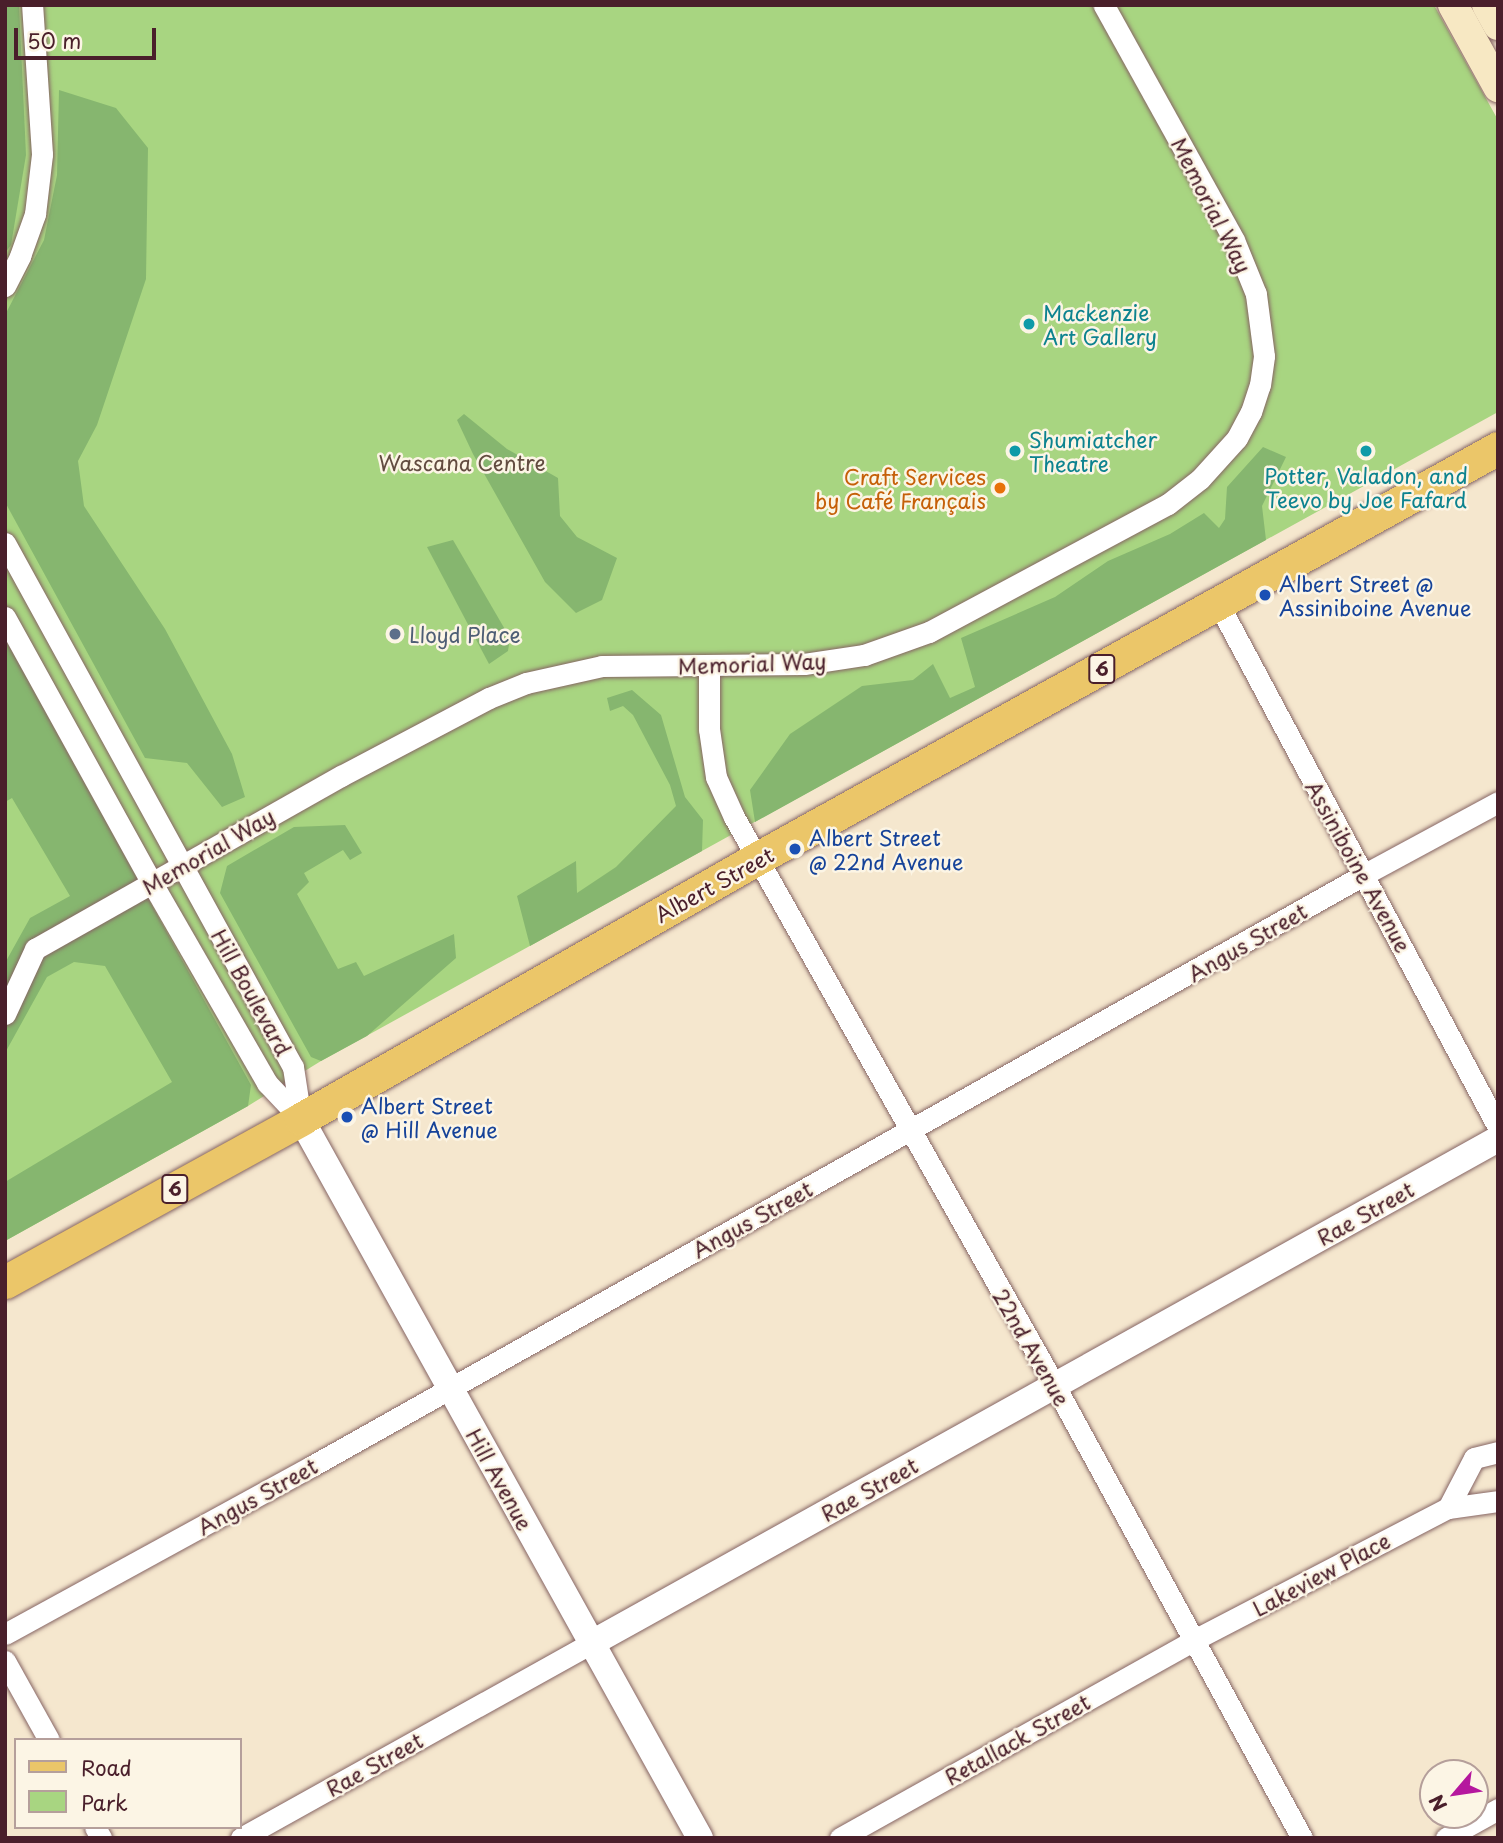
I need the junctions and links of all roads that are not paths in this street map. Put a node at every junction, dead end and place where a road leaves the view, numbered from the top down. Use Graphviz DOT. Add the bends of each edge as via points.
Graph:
graph roads {
  1 [pos="32,5"];
  2 [pos="1104,5"];
  3 [pos="1453,5"];
  4 [pos="1487,5"];
  5 [pos="1498,25"];
  6 [pos="1498,87"];
  7 [pos="5,286"];
  8 [pos="1498,448"];
  9 [pos="5,543"];
  10 [pos="1219,605"];
  11 [pos="5,617"];
  12 [pos="709,666"];
  13 [pos="1498,803"];
  14 [pos="758,858"];
  15 [pos="183,866"];
  16 [pos="1365,874"];
  17 [pos="152,883"];
  18 [pos="5,1014"];
  19 [pos="301,1119"];
  20 [pos="1498,1127"];
  21 [pos="912,1131"];
  22 [pos="1498,1139"];
  23 [pos="5,1282"];
  24 [pos="1055,1385"];
  25 [pos="450,1388"];
  26 [pos="1498,1452"];
  27 [pos="1498,1501"];
  28 [pos="1448,1508"];
  29 [pos="5,1634"];
  30 [pos="1194,1640"];
  31 [pos="592,1643"];
  32 [pos="5,1661"];
  33 [pos="48,1738"];
  34 [pos="1498,1809"];
  35 [pos="241,1838"];
  36 [pos="699,1838"];
  37 [pos="839,1838"];
  38 [pos="1302,1838"];
  39 [pos="1446,1838"];
  1 -- 7 [label="street" via="42,154 35,214"];
  2 -- 12 [label="street, Memorial Way" via="1234,240 1256,294 1264,355 1251,412 1237,439 1200,479 1168,504 929,632 839,660"];
  3 -- 6 [label="main road"];
  4 -- 5 [label="main road"];
  8 -- 10 [label="main road, Albert Street / 6"];
  9 -- 15 [label="street, Hill Boulevard"];
  10 -- 14 [label="main road, Albert Street / 6"];
  10 -- 16 [label="street, Assiniboine Avenue"];
  11 -- 17 [label="street, Hill Boulevard"];
  12 -- 14 [label="street, 22nd Avenue" via="709,729 716,777"];
  12 -- 15 [label="street, Memorial Way" via="602,666 526,683 417,734"];
  13 -- 16 [label="street, Angus Street"];
  14 -- 19 [label="main road, Albert Street / 6"];
  14 -- 21 [label="street, 22nd Avenue"];
  15 -- 17 [label="street, Memorial Way"];
  15 -- 19 [label="street, Hill Boulevard" via="293,1067"];
  16 -- 20 [label="street, Assiniboine Avenue"];
  16 -- 21 [label="street, Angus Street"];
  17 -- 18 [label="street, Memorial Way" via="36,949"];
  17 -- 19 [label="street, Hill Boulevard" via="267,1083"];
  19 -- 23 [label="main road, Albert Street / 6"];
  19 -- 25 [label="street, Hill Avenue"];
  21 -- 24 [label="street, 22nd Avenue"];
  21 -- 25 [label="street, Angus Street"];
  22 -- 24 [label="street, Rae Street"];
  24 -- 30 [label="street, 22nd Avenue"];
  24 -- 31 [label="street, Rae Street"];
  25 -- 29 [label="street, Angus Street"];
  25 -- 31 [label="street, Hill Avenue"];
  26 -- 28 [label="street" via="1474,1458"];
  27 -- 28 [label="street, Lakeview Place"];
  28 -- 30 [label="street, Lakeview Place"];
  30 -- 37 [label="street, Retallack Street"];
  30 -- 38 [label="street, 22nd Avenue"];
  31 -- 35 [label="street, Rae Street"];
  31 -- 36 [label="street, Hill Avenue"];
  32 -- 33 [label="street"];
  34 -- 39 [label="street"];
}
